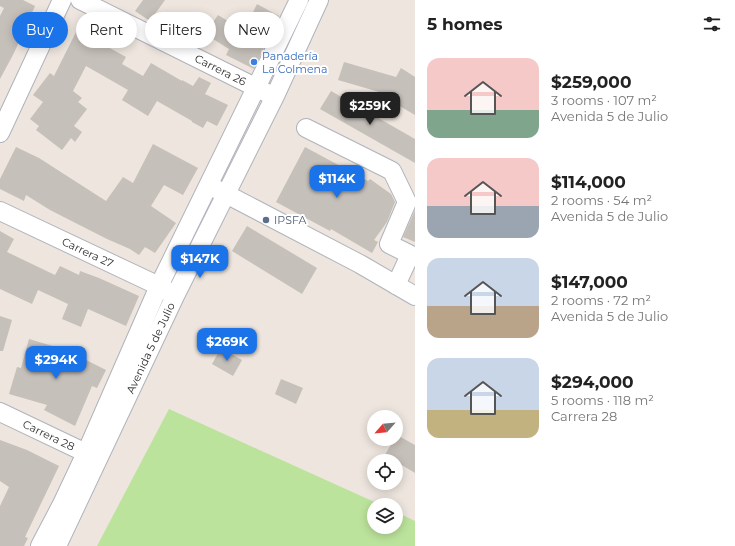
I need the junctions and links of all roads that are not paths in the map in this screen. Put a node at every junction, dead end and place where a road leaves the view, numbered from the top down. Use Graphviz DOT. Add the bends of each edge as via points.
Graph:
graph roads {
  1 [pos="62,0"];
  2 [pos="80,0"];
  3 [pos="299,0"];
  4 [pos="319,0"];
  5 [pos="256,88"];
  6 [pos="275,96"];
  7 [pos="306,128"];
  8 [pos="0,133"];
  9 [pos="208,186"];
  10 [pos="226,194"];
  11 [pos="0,211"];
  12 [pos="413,256"];
  13 [pos="396,285"];
  14 [pos="159,286"];
  15 [pos="175,296"];
  16 [pos="415,296"];
  17 [pos="0,412"];
  18 [pos="92,456"];
  19 [pos="40,546"];
  20 [pos="57,546"];
  1 -- 8 [label="street"];
  2 -- 5 [label="street, Carrera 26"];
  3 -- 5 [label="street, Avenida 5 de Julio"];
  4 -- 6 [label="street, Avenida 5 de Julio"];
  5 -- 6 [label="street, Carrera 26"];
  5 -- 9 [label="street, Avenida 5 de Julio"];
  6 -- 10 [label="street, Avenida 5 de Julio"];
  7 -- 12 [label="street" via="392,171 407,202 389,244"];
  9 -- 10 [label="street"];
  9 -- 14 [label="street, Avenida 5 de Julio"];
  10 -- 13 [label="street"];
  10 -- 15 [label="street, Avenida 5 de Julio"];
  11 -- 14 [label="street, Carrera 27"];
  12 -- 13 [label="street"];
  13 -- 16 [label="street"];
  14 -- 15 [label="street, Carrera 27"];
  14 -- 18 [label="street, Avenida 5 de Julio"];
  15 -- 18 [label="street, Avenida 5 de Julio"];
  17 -- 18 [label="street, Carrera 28"];
  18 -- 19 [label="street, Avenida 5 de Julio"];
  18 -- 20 [label="street, Avenida 5 de Julio"];
}
